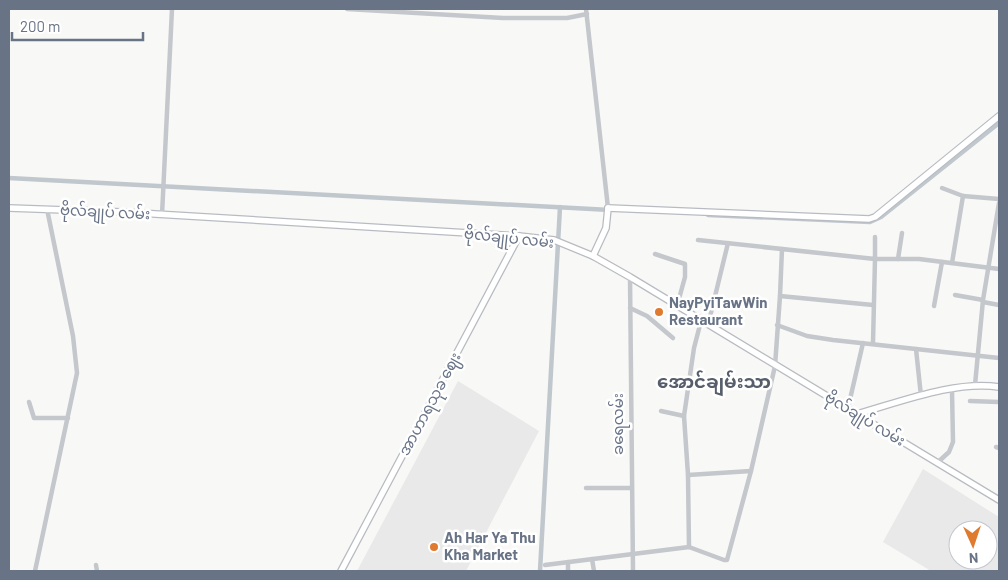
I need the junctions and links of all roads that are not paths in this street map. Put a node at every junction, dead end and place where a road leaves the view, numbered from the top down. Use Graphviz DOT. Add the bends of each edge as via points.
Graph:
graph roads {
  1 [pos="172,9"];
  2 [pos="348,9"];
  3 [pos="587,12"];
  4 [pos="999,116"];
  5 [pos="942,188"];
  6 [pos="963,196"];
  7 [pos="999,201"];
  8 [pos="9,208"];
  9 [pos="47,209"];
  10 [pos="609,209"];
  11 [pos="162,215"];
  12 [pos="902,233"];
  13 [pos="519,236"];
  14 [pos="875,237"];
  15 [pos="698,240"];
  16 [pos="728,243"];
  17 [pos="782,249"];
  18 [pos="655,254"];
  19 [pos="593,256"];
  20 [pos="875,259"];
  21 [pos="898,259"];
  22 [pos="942,262"];
  23 [pos="952,263"];
  24 [pos="987,267"];
  25 [pos="999,269"];
  26 [pos="630,277"];
  27 [pos="955,295"];
  28 [pos="780,296"];
  29 [pos="983,301"];
  30 [pos="873,304"];
  31 [pos="999,305"];
  32 [pos="677,306"];
  33 [pos="934,306"];
  34 [pos="630,308"];
  35 [pos="701,321"];
  36 [pos="708,325"];
  37 [pos="777,325"];
  38 [pos="673,338"];
  39 [pos="863,343"];
  40 [pos="872,343"];
  41 [pos="916,349"];
  42 [pos="977,355"];
  43 [pos="999,358"];
  44 [pos="775,366"];
  45 [pos="975,385"];
  46 [pos="999,387"];
  47 [pos="952,390"];
  48 [pos="921,396"];
  49 [pos="29,402"];
  50 [pos="970,402"];
  51 [pos="999,402"];
  52 [pos="848,408"];
  53 [pos="661,411"];
  54 [pos="857,414"];
  55 [pos="684,416"];
  56 [pos="68,418"];
  57 [pos="937,463"];
  58 [pos="751,471"];
  59 [pos="688,475"];
  60 [pos="586,488"];
  61 [pos="631,488"];
  62 [pos="999,500"];
  63 [pos="689,547"];
  64 [pos="632,554"];
  65 [pos="592,559"];
  66 [pos="568,562"];
  67 [pos="96,565"];
  68 [pos="545,565"];
  69 [pos="35,571"];
  70 [pos="97,571"];
  71 [pos="341,571"];
  72 [pos="568,571"];
  73 [pos="594,571"];
  74 [pos="633,571"];
  1 -- 11 [label="street"];
  2 -- 3 [label="street" via="503,18 568,18"];
  3 -- 10 [label="street"];
  4 -- 10 [label="main road" via="869,219"];
  5 -- 6 [label="street"];
  6 -- 7 [label="street"];
  6 -- 23 [label="street"];
  7 -- 24 [label="street"];
  8 -- 9 [label="main road, ဗိုလ်ချုပ် လမ်း"];
  9 -- 11 [label="main road, ဗိုလ်ချုပ် လမ်း"];
  9 -- 56 [label="street" via="77,365"];
  10 -- 19 [label="main road" via="606,228"];
  11 -- 13 [label="main road, ဗိုလ်ချုပ် လမ်း"];
  12 -- 21 [label="street"];
  13 -- 19 [label="main road, ဗိုလ်ချုပ် လမ်း" via="554,240"];
  13 -- 71 [label="main road, အာဟာရသုခ ဈေး"];
  14 -- 20 [label="street"];
  15 -- 16 [label="street"];
  16 -- 17 [label="street"];
  16 -- 36 [label="street"];
  17 -- 20 [label="street"];
  17 -- 28 [label="street"];
  18 -- 32 [label="street" via="685,264 685,278"];
  19 -- 26 [label="main road, ဗိုလ်ချုပ် လမ်း"];
  20 -- 21 [label="street"];
  20 -- 30 [label="street"];
  21 -- 22 [label="street"];
  22 -- 23 [label="street"];
  22 -- 33 [label="street"];
  23 -- 24 [label="street"];
  24 -- 25 [label="street"];
  24 -- 29 [label="street"];
  26 -- 32 [label="main road, ဗိုလ်ချုပ် လမ်း"];
  26 -- 34 [label="street, ခရေလမ်း"];
  27 -- 29 [label="street"];
  28 -- 30 [label="street"];
  28 -- 37 [label="street"];
  29 -- 31 [label="street"];
  29 -- 42 [label="street"];
  30 -- 40 [label="street"];
  32 -- 35 [label="main road, ဗိုလ်ချုပ် လမ်း"];
  34 -- 38 [label="street" via="647,316"];
  34 -- 61 [label="street, ခရေလမ်း"];
  35 -- 36 [label="main road, ဗိုလ်ချုပ် လမ်း"];
  35 -- 55 [label="street"];
  36 -- 44 [label="main road, ဗိုလ်ချုပ် လမ်း"];
  37 -- 39 [label="street" via="807,336"];
  37 -- 44 [label="street"];
  39 -- 40 [label="street"];
  39 -- 52 [label="street"];
  40 -- 41 [label="street"];
  41 -- 42 [label="street"];
  41 -- 48 [label="street"];
  42 -- 43 [label="street"];
  42 -- 45 [label="street"];
  44 -- 52 [label="main road, ဗိုလ်ချုပ် လမ်း"];
  44 -- 58 [label="street"];
  45 -- 46 [label="main road"];
  45 -- 47 [label="main road"];
  47 -- 48 [label="main road"];
  47 -- 57 [label="street" via="953,442"];
  48 -- 54 [label="main road"];
  49 -- 56 [label="street" via="34,418"];
  50 -- 51 [label="street"];
  52 -- 54 [label="main road, ဗိုလ်ချုပ် လမ်း"];
  53 -- 55 [label="street"];
  54 -- 57 [label="main road, ဗိုလ်ချုပ် လမ်း"];
  55 -- 59 [label="street"];
  56 -- 69 [label="street"];
  57 -- 62 [label="main road, ဗိုလ်ချုပ် လမ်း"];
  58 -- 59 [label="street"];
  58 -- 63 [label="street" via="727,560"];
  59 -- 63 [label="street"];
  60 -- 61 [label="street"];
  61 -- 64 [label="street, ခရေလမ်း"];
  63 -- 64 [label="street"];
  64 -- 65 [label="street"];
  64 -- 74 [label="street, ခရေလမ်း"];
  65 -- 66 [label="street"];
  65 -- 73 [label="street"];
  66 -- 68 [label="street"];
  66 -- 72 [label="street"];
  67 -- 70 [label="street"];
}
